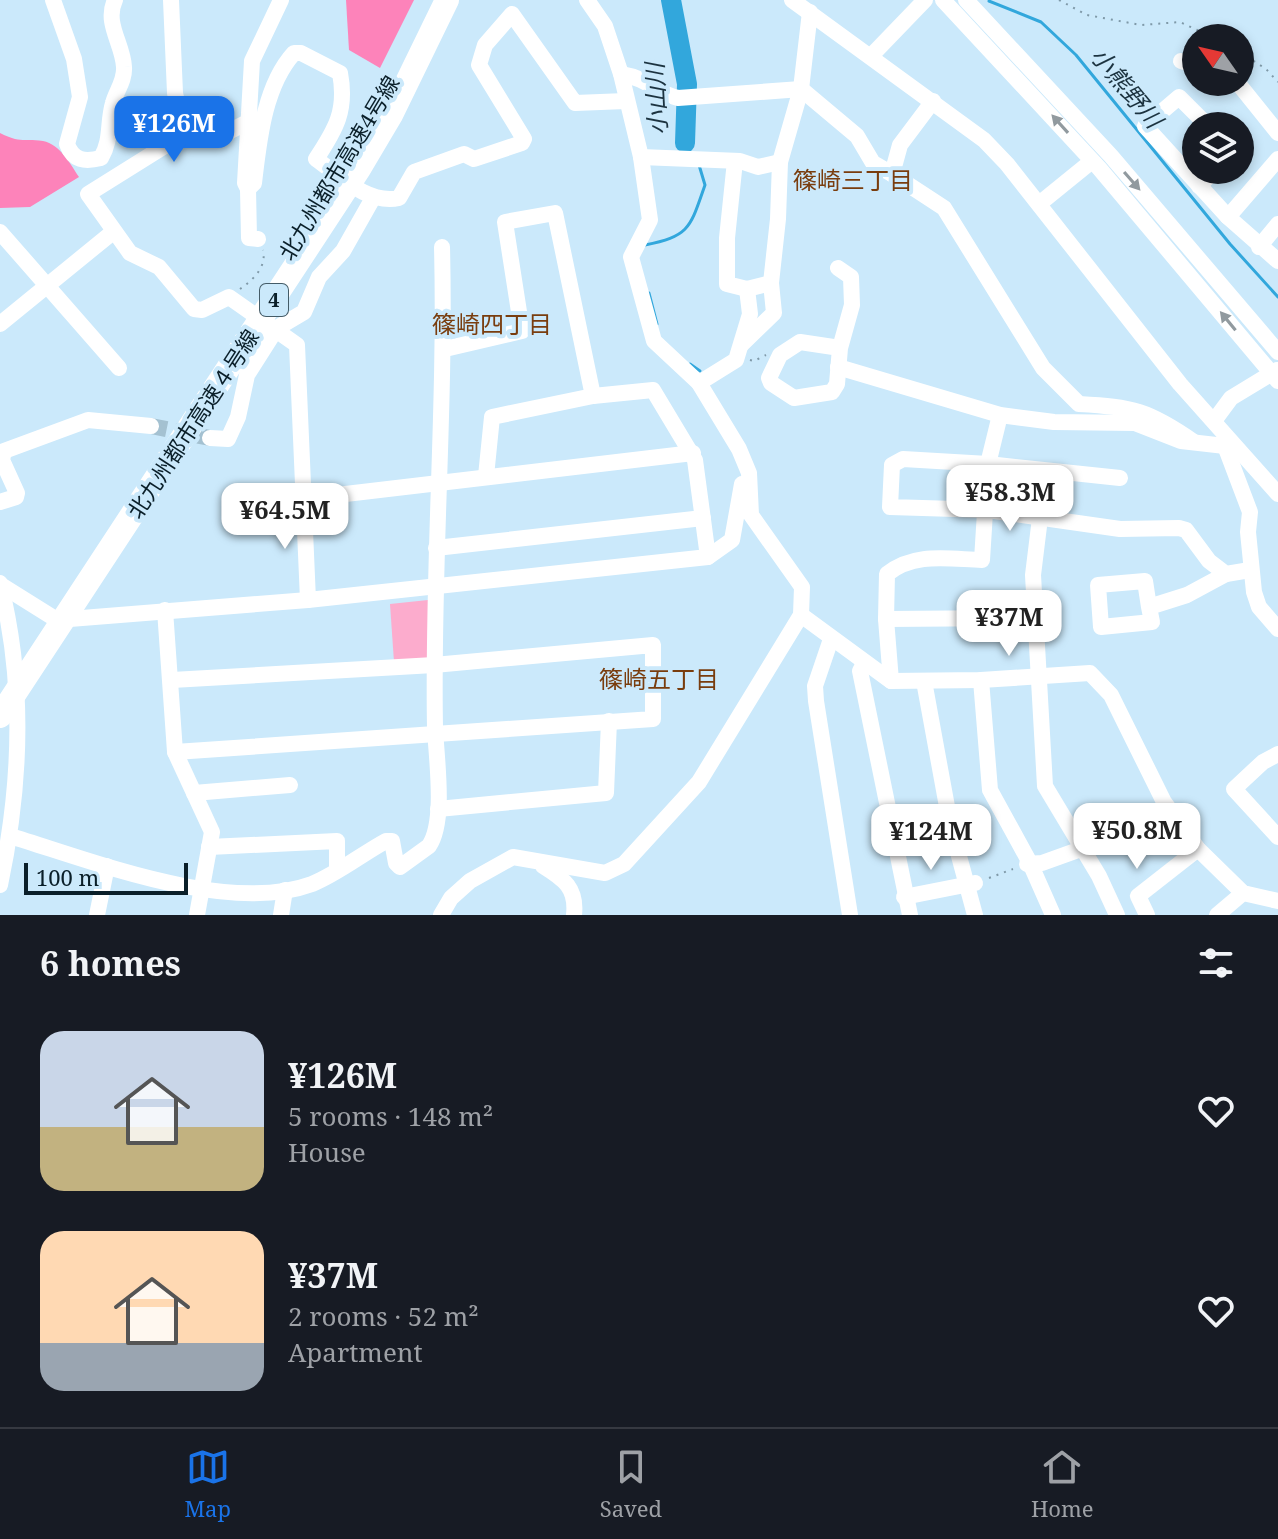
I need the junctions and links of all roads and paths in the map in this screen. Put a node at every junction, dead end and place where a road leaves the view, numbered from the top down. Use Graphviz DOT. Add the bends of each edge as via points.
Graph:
graph roads {
  1 [pos="53,0"];
  2 [pos="115,0"];
  3 [pos="171,0"];
  4 [pos="281,0"];
  5 [pos="432,0"];
  6 [pos="447,0"];
  7 [pos="587,0"];
  8 [pos="792,0"];
  9 [pos="925,0"];
  10 [pos="943,0"];
  11 [pos="966,0"];
  12 [pos="1059,0"];
  13 [pos="810,12"];
  14 [pos="1184,24"];
  15 [pos="871,56"];
  16 [pos="1254,63"];
  17 [pos="621,74"];
  18 [pos="1278,82"];
  19 [pos="801,89"];
  20 [pos="1248,96"];
  21 [pos="626,101"];
  22 [pos="933,101"];
  23 [pos="1194,112"];
  24 [pos="248,122"];
  25 [pos="1278,133"];
  26 [pos="184,134"];
  27 [pos="641,157"];
  28 [pos="1278,159"];
  29 [pos="735,161"];
  30 [pos="1092,161"];
  31 [pos="780,162"];
  32 [pos="1182,167"];
  33 [pos="892,174"];
  34 [pos="1199,186"];
  35 [pos="248,189"];
  36 [pos="373,198"];
  37 [pos="1039,204"];
  38 [pos="1228,217"];
  39 [pos="1278,224"];
  40 [pos="0,232"];
  41 [pos="113,232"];
  42 [pos="258,239"];
  43 [pos="442,247"];
  44 [pos="1259,247"];
  45 [pos="1278,261"];
  46 [pos="838,268"];
  47 [pos="771,283"];
  48 [pos="48,285"];
  49 [pos="747,289"];
  50 [pos="229,297"];
  51 [pos="0,324"];
  52 [pos="277,328"];
  53 [pos="840,348"];
  54 [pos="445,349"];
  55 [pos="741,349"];
  56 [pos="1278,352"];
  57 [pos="780,355"];
  58 [pos="838,367"];
  59 [pos="119,368"];
  60 [pos="1276,375"];
  61 [pos="699,383"];
  62 [pos="593,396"];
  63 [pos="1000,415"];
  64 [pos="1214,421"];
  65 [pos="151,426"];
  66 [pos="210,438"];
  67 [pos="1194,442"];
  68 [pos="1228,442"];
  69 [pos="693,453"];
  70 [pos="988,464"];
  71 [pos="749,473"];
  72 [pos="486,476"];
  73 [pos="1120,478"];
  74 [pos="439,483"];
  75 [pos="1278,494"];
  76 [pos="303,499"];
  77 [pos="0,502"];
  78 [pos="987,510"];
  79 [pos="703,518"];
  80 [pos="1040,518"];
  81 [pos="436,548"];
  82 [pos="708,557"];
  83 [pos="1250,570"];
  84 [pos="1226,574"];
  85 [pos="0,584"];
  86 [pos="434,586"];
  87 [pos="77,587"];
  88 [pos="308,600"];
  89 [pos="1149,607"];
  90 [pos="165,610"];
  91 [pos="801,615"];
  92 [pos="1036,618"];
  93 [pos="886,619"];
  94 [pos="1278,629"];
  95 [pos="831,639"];
  96 [pos="864,663"];
  97 [pos="434,665"];
  98 [pos="1040,676"];
  99 [pos="172,680"];
  100 [pos="981,680"];
  101 [pos="891,681"];
  102 [pos="924,681"];
  103 [pos="0,691"];
  104 [pos="0,716"];
  105 [pos="609,721"];
  106 [pos="435,734"];
  107 [pos="175,752"];
  108 [pos="1278,754"];
  109 [pos="290,785"];
  110 [pos="194,793"];
  111 [pos="438,809"];
  112 [pos="10,836"];
  113 [pos="1278,837"];
  114 [pos="209,847"];
  115 [pos="1081,849"];
  116 [pos="1198,849"];
  117 [pos="535,861"];
  118 [pos="1028,863"];
  119 [pos="107,866"];
  120 [pos="337,868"];
  121 [pos="971,884"];
  122 [pos="0,885"];
  123 [pos="285,890"];
  124 [pos="201,891"];
  125 [pos="1243,893"];
  126 [pos="904,897"];
  127 [pos="1277,900"];
  128 [pos="97,915"];
  129 [pos="197,915"];
  130 [pos="281,915"];
  131 [pos="441,915"];
  132 [pos="574,915"];
  133 [pos="850,915"];
  134 [pos="910,915"];
  135 [pos="975,915"];
  136 [pos="1053,915"];
  137 [pos="1117,915"];
  138 [pos="1147,915"];
  139 [pos="1217,915"];
  1 -- 2 [label="street" via="74,59 80,97 67,144 73,156 86,161 101,158 110,143 112,104 123,78 110,11"];
  3 -- 26 [label="street" via="175,93"];
  4 -- 24 [label="street" via="252,61"];
  5 -- 87 [label="highway, 北九州都市高速4号線 / 4" via="380,108"];
  6 -- 87 [label="highway, 北九州都市高速４号線 / 4" via="359,169"];
  7 -- 17 [label="street" via="605,26"];
  8 -- 13 [label="street"];
  9 -- 15 [label="street"];
  30 -- 10 [label="street, one-way"];
  11 -- 56 [label="street, one-way" via="1062,101"];
  12 -- 14 [label="path" via="1087,15 1141,25"];
  13 -- 15 [label="street"];
  13 -- 19 [label="street"];
  15 -- 22 [label="street"];
  16 -- 18 [label="path"];
  17 -- 19 [label="street" via="643,77 678,98"];
  17 -- 21 [label="street"];
  19 -- 31 [label="street"];
  19 -- 33 [label="street" via="857,136 873,163"];
  20 -- 25 [label="street"];
  21 -- 27 [label="street"];
  21 -- 36 [label="street" via="575,103 512,14 485,45 479,65 522,143 474,159 464,154 414,172 399,198"];
  22 -- 33 [label="street" via="900,145"];
  22 -- 37 [label="street" via="984,140"];
  23 -- 32 [label="street" via="1179,97 1145,126"];
  24 -- 26 [label="street" via="216,138"];
  24 -- 35 [label="street"];
  26 -- 41 [label="street" via="88,194"];
  27 -- 29 [label="street"];
  27 -- 61 [label="street" via="650,220 631,257 635,282 654,341"];
  28 -- 38 [label="street"];
  29 -- 31 [label="street" via="758,167"];
  29 -- 49 [label="street" via="727,284"];
  30 -- 37 [label="street"];
  60 -- 30 [label="street, one-way"];
  31 -- 47 [label="street"];
  33 -- 67 [label="street" via="944,208 1043,368 1079,404 1118,405 1158,416"];
  34 -- 38 [label="street"];
  35 -- 36 [label="street" via="254,183 265,116 280,73 294,53 301,53 340,73 344,95 340,123 316,159"];
  35 -- 42 [label="street" via="249,238"];
  36 -- 52 [label="street" via="343,251 319,277 304,312"];
  37 -- 64 [label="street"];
  38 -- 44 [label="street"];
  39 -- 44 [label="street"];
  40 -- 48 [label="street"];
  41 -- 48 [label="street"];
  41 -- 50 [label="street" via="130,253 159,267 194,309"];
  42 -- 50 [label="path" via="265,254 262,264 253,280"];
  43 -- 54 [label="street"];
  44 -- 45 [label="street"];
  46 -- 53 [label="street" via="851,277 852,305"];
  47 -- 49 [label="street"];
  47 -- 55 [label="street" via="774,313"];
  48 -- 51 [label="street"];
  48 -- 59 [label="street"];
  49 -- 55 [label="street" via="750,314"];
  50 -- 52 [label="street"];
  52 -- 66 [label="street" via="247,375 228,439"];
  52 -- 76 [label="street" via="297,345"];
  53 -- 57 [label="street" via="800,342"];
  53 -- 58 [label="street"];
  54 -- 62 [label="street" via="522,331 505,222 555,213"];
  54 -- 74 [label="street"];
  55 -- 57 [label="path" via="754,361 773,351"];
  55 -- 61 [label="street" via="736,360"];
  57 -- 58 [label="street" via="769,378 794,398 832,392"];
  58 -- 63 [label="street"];
  60 -- 64 [label="street" via="1231,398"];
  61 -- 71 [label="street"];
  62 -- 69 [label="street" via="653,390"];
  62 -- 72 [label="street" via="492,417"];
  63 -- 67 [label="street" via="1135,423"];
  63 -- 70 [label="street"];
  64 -- 68 [label="street"];
  65 -- 77 [label="street" via="88,420 4,451 2,460 17,493"];
  67 -- 68 [label="street"];
  68 -- 75 [label="street"];
  68 -- 83 [label="street" via="1250,512"];
  69 -- 72 [label="street"];
  69 -- 79 [label="street"];
  70 -- 73 [label="street"];
  70 -- 78 [label="street"];
  70 -- 78 [label="street" via="894,462 890,507"];
  71 -- 82 [label="street" via="742,483 732,540"];
  71 -- 91 [label="street" via="751,515 802,587"];
  72 -- 74 [label="street"];
  74 -- 76 [label="street"];
  74 -- 81 [label="street"];
  76 -- 88 [label="street"];
  78 -- 80 [label="street"];
  78 -- 93 [label="street" via="982,560 920,558 897,566 887,574"];
  79 -- 81 [label="street"];
  79 -- 82 [label="street"];
  80 -- 84 [label="street" via="1120,529 1186,530"];
  80 -- 92 [label="street" via="1033,575"];
  81 -- 86 [label="street"];
  82 -- 86 [label="street"];
  83 -- 84 [label="street"];
  83 -- 94 [label="street" via="1259,607"];
  84 -- 89 [label="street"];
  85 -- 90 [label="street" via="57,620"];
  85 -- 112 [label="street" via="16,652"];
  86 -- 88 [label="street"];
  86 -- 97 [label="street"];
  87 -- 103 [label="highway, 北九州都市高速4号線 / 4"];
  87 -- 104 [label="highway, 北九州都市高速４号線 / 4"];
  88 -- 90 [label="street"];
  90 -- 99 [label="street"];
  91 -- 95 [label="street"];
  91 -- 117 [label="street" via="699,782 624,864 605,873"];
  92 -- 93 [label="street"];
  92 -- 98 [label="street"];
  93 -- 101 [label="street"];
  95 -- 96 [label="street"];
  95 -- 133 [label="street" via="815,686 816,701"];
  96 -- 101 [label="street"];
  96 -- 126 [label="street" via="860,671"];
  97 -- 99 [label="street"];
  97 -- 105 [label="street" via="653,645 653,719"];
  97 -- 106 [label="street"];
  98 -- 100 [label="street"];
  98 -- 115 [label="street" via="1045,786"];
  98 -- 116 [label="street" via="1090,673 1111,695 1164,802"];
  99 -- 107 [label="street"];
  100 -- 102 [label="street"];
  100 -- 118 [label="street" via="990,790"];
  101 -- 102 [label="street"];
  102 -- 121 [label="street" via="938,765"];
  105 -- 106 [label="street"];
  105 -- 111 [label="street" via="606,793"];
  106 -- 107 [label="street"];
  106 -- 111 [label="street"];
  107 -- 110 [label="street"];
  108 -- 113 [label="street" via="1234,789"];
  109 -- 110 [label="street"];
  110 -- 114 [label="street" via="212,832"];
  111 -- 120 [label="street" via="433,841 400,867 392,841"];
  112 -- 119 [label="street"];
  112 -- 122 [label="street"];
  114 -- 120 [label="street" via="337,841"];
  114 -- 124 [label="street"];
  115 -- 118 [label="street"];
  115 -- 137 [label="street"];
  116 -- 125 [label="street"];
  116 -- 138 [label="street" via="1138,896"];
  117 -- 131 [label="street" via="513,857 490,867 451,898"];
  117 -- 132 [label="street" via="568,882"];
  118 -- 121 [label="path"];
  118 -- 136 [label="street"];
  119 -- 124 [label="street"];
  119 -- 128 [label="street"];
  120 -- 123 [label="street" via="313,883"];
  121 -- 126 [label="street"];
  121 -- 135 [label="street"];
  123 -- 124 [label="street"];
  123 -- 130 [label="street"];
  124 -- 129 [label="street"];
  125 -- 127 [label="street"];
  125 -- 139 [label="street"];
  126 -- 134 [label="street"];
}
